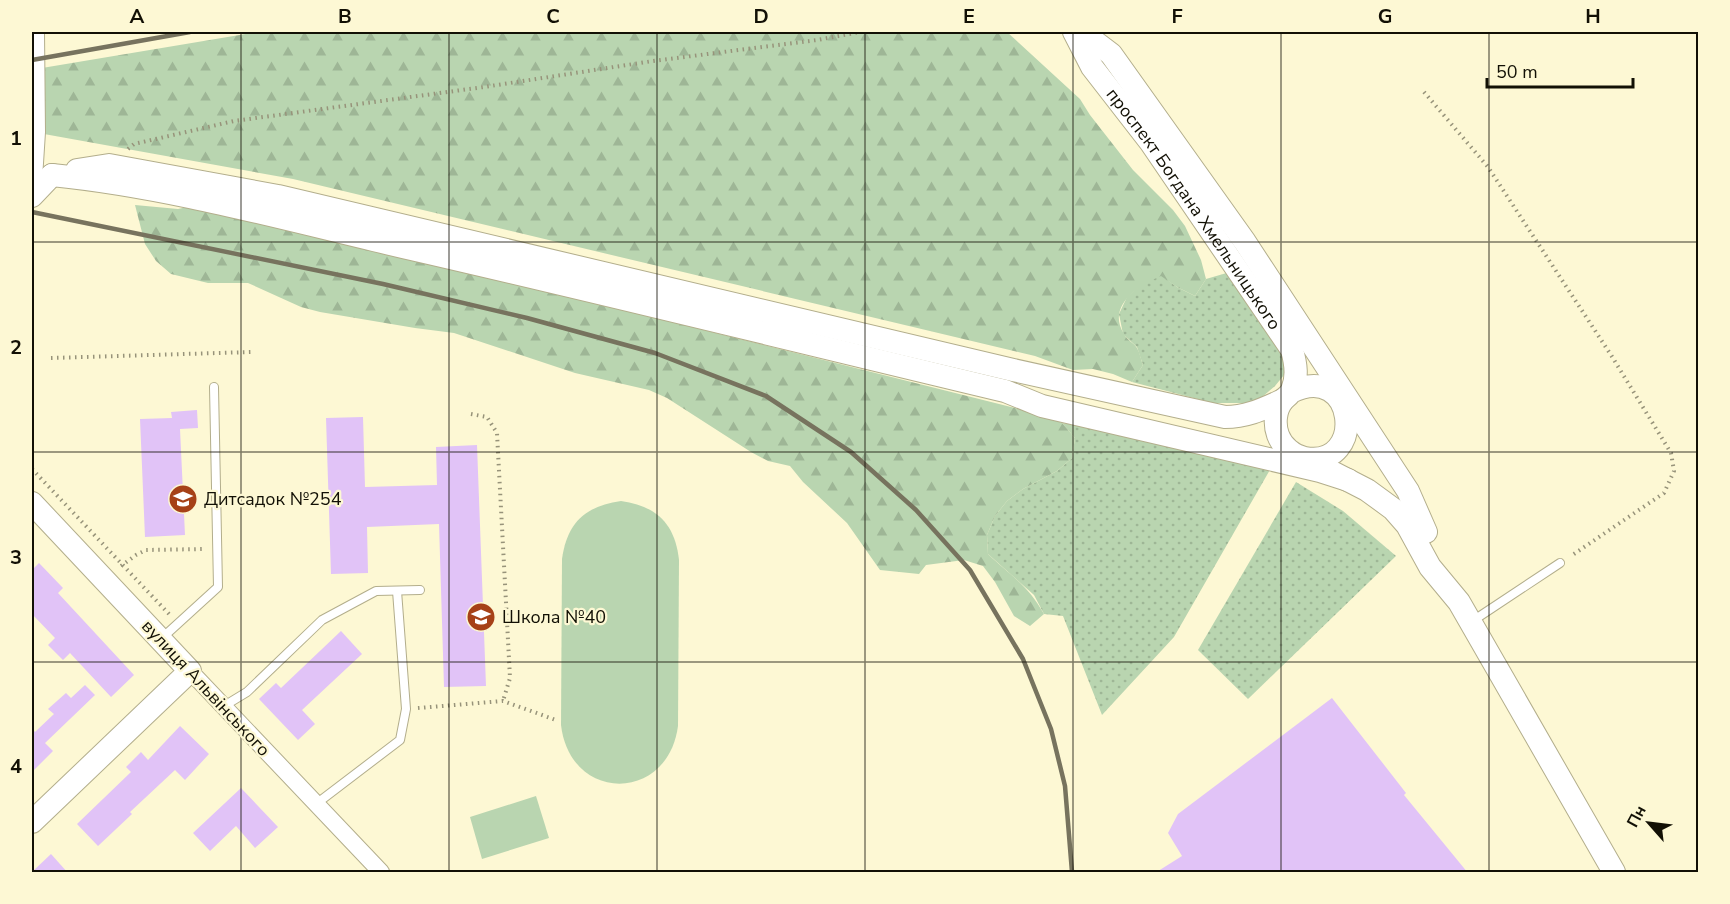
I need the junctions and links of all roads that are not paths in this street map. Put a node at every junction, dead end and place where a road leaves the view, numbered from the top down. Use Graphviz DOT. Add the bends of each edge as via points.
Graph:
graph roads {
  1 [pos="36,32"];
  2 [pos="1074,32"];
  3 [pos="1082,32"];
  4 [pos="52,175"];
  5 [pos="32,195"];
  6 [pos="1329,368"];
  7 [pos="214,387"];
  8 [pos="1005,391"];
  9 [pos="1336,395"];
  10 [pos="1287,396"];
  11 [pos="1347,416"];
  12 [pos="1298,455"];
  13 [pos="1348,480"];
  14 [pos="32,502"];
  15 [pos="1426,532"];
  16 [pos="1560,562"];
  17 [pos="420,590"];
  18 [pos="397,591"];
  19 [pos="1459,602"];
  20 [pos="1470,622"];
  21 [pos="160,639"];
  22 [pos="190,671"];
  23 [pos="224,706"];
  24 [pos="316,804"];
  25 [pos="32,822"];
  26 [pos="381,873"];
  27 [pos="1614,873"];
  1 -- 5 [label="street" via="37,132"];
  2 -- 10 [label="street, проспект Богдана Хмельницького" via="1092,67 1151,143 1292,350 1296,376"];
  3 -- 6 [label="street, проспект Богдана Хмельницького" via="1111,54"];
  4 -- 5 [label="street"];
  4 -- 8 [label="street" via="171,193"];
  4 -- 10 [label="street" via="109,165 278,196 1225,417 1253,414"];
  6 -- 9 [label="street, проспект Богдана Хмельницького"];
  6 -- 15 [label="street, проспект Богдана Хмельницького" via="1408,491"];
  7 -- 21 [label="lane" via="218,587"];
  8 -- 12 [label="street" via="1044,394"];
  8 -- 13 [label="street" via="1042,406"];
  9 -- 10 [label="street" via="1314,386 1302,387"];
  9 -- 11 [label="street, проспект Богдана Хмельницького"];
  10 -- 12 [label="street, проспект Богдана Хмельницького" via="1277,411 1275,423 1283,445"];
  11 -- 12 [label="street" via="1344,439 1336,449 1315,459"];
  11 -- 15 [label="street, проспект Богдана Хмельницького"];
  12 -- 13 [label="street, проспект Богдана Хмельницького"];
  13 -- 19 [label="street, проспект Богдана Хмельницького" via="1393,509"];
  14 -- 21 [label="street, вулиця Альвінського"];
  15 -- 19 [label="street, проспект Богдана Хмельницького" via="1444,561"];
  16 -- 20 [label="lane"];
  17 -- 18 [label="lane"];
  18 -- 23 [label="lane" via="376,591 322,620 247,692"];
  18 -- 24 [label="lane" via="406,709 400,740"];
  19 -- 20 [label="street, проспект Богдана Хмельницького"];
  20 -- 27 [label="street, проспект Богдана Хмельницького"];
  21 -- 22 [label="street, вулиця Альвінського"];
  22 -- 23 [label="street, вулиця Альвінського"];
  22 -- 25 [label="street"];
  23 -- 24 [label="street, вулиця Альвінського"];
  24 -- 26 [label="street, вулиця Альвінського"];
}
